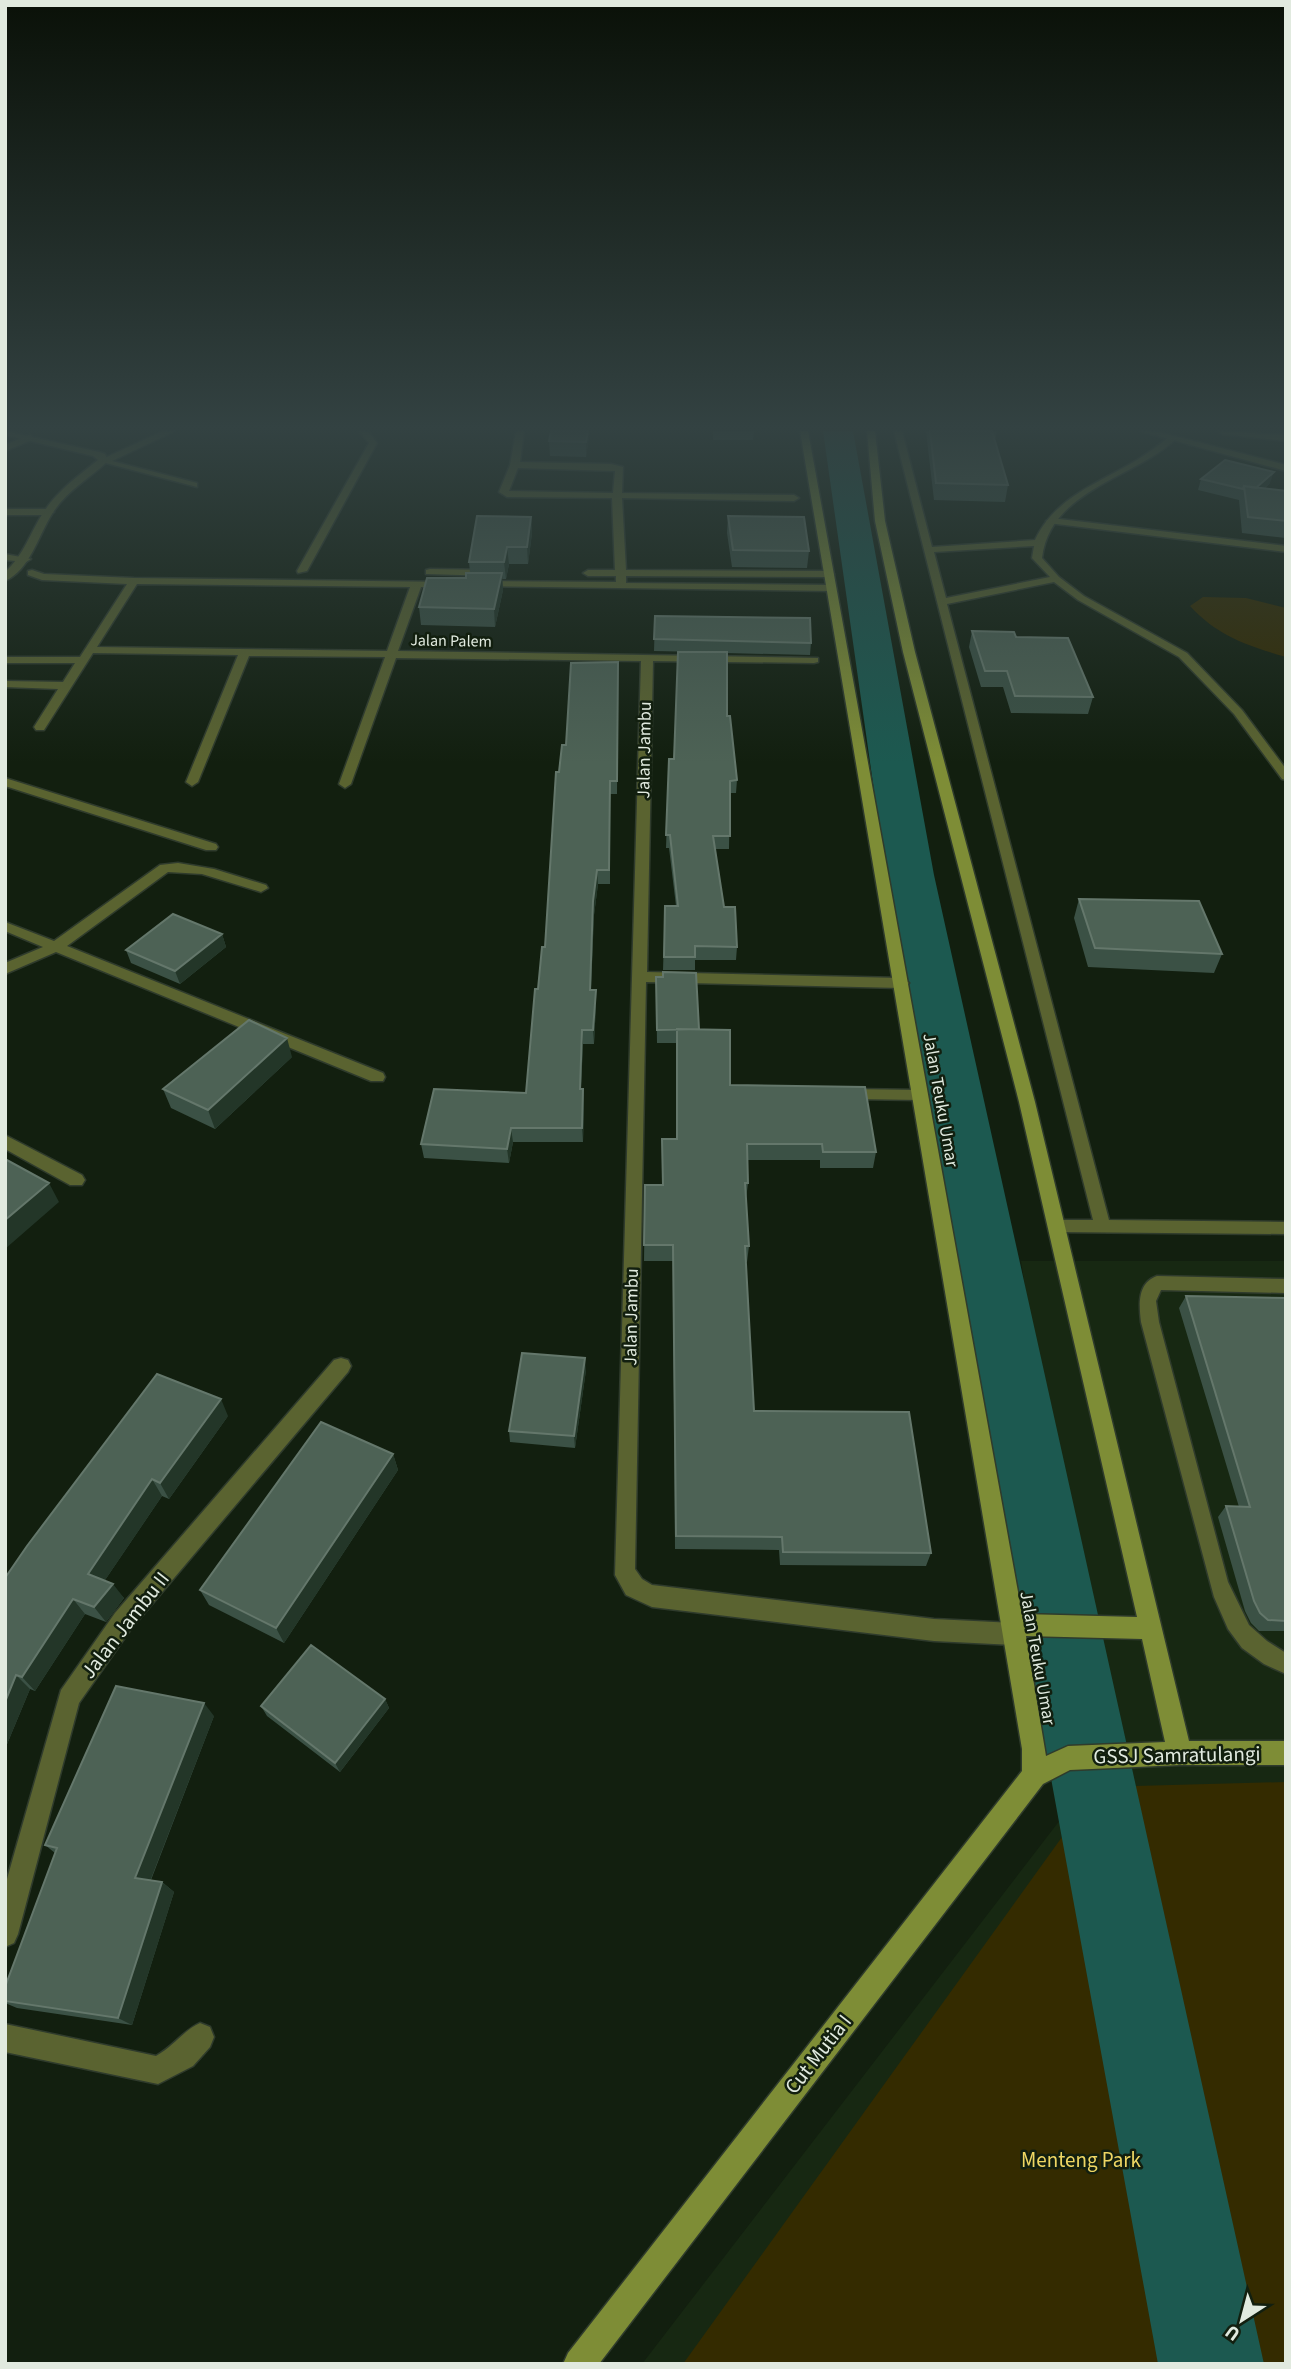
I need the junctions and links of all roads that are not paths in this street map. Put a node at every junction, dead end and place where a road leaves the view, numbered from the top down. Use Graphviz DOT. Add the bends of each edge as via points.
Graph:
graph roads {
  1 [pos="35,542"];
  2 [pos="319,542"];
  3 [pos="619,542"];
  4 [pos="823,542"];
  5 [pos="885,542"];
  6 [pos="927,542"];
  7 [pos="1226,542"];
  8 [pos="1036,543"];
  9 [pos="1286,549"];
  10 [pos="929,550"];
  11 [pos="5,557"];
  12 [pos="26,559"];
  13 [pos="302,572"];
  14 [pos="621,573"];
  15 [pos="5,578"];
  16 [pos="1056,579"];
  17 [pos="134,581"];
  18 [pos="830,581"];
  19 [pos="417,583"];
  20 [pos="621,586"];
  21 [pos="942,602"];
  22 [pos="244,654"];
  23 [pos="85,655"];
  24 [pos="392,655"];
  25 [pos="647,659"];
  26 [pos="5,660"];
  27 [pos="814,660"];
  28 [pos="5,684"];
  29 [pos="66,686"];
  30 [pos="40,727"];
  31 [pos="1286,777"];
  32 [pos="5,782"];
  33 [pos="192,782"];
  34 [pos="345,784"];
  35 [pos="211,847"];
  36 [pos="261,888"];
  37 [pos="5,926"];
  38 [pos="55,947"];
  39 [pos="5,969"];
  40 [pos="639,977"];
  41 [pos="901,983"];
  42 [pos="377,1077"];
  43 [pos="851,1094"];
  44 [pos="921,1095"];
  45 [pos="5,1141"];
  46 [pos="76,1180"];
  47 [pos="1056,1226"];
  48 [pos="1103,1227"];
  49 [pos="1286,1228"];
  50 [pos="1286,1286"];
  51 [pos="341,1366"];
  52 [pos="1150,1628"];
  53 [pos="1013,1630"];
  54 [pos="1286,1664"];
  55 [pos="1180,1753"];
  56 [pos="1286,1753"];
  57 [pos="1068,1758"];
  58 [pos="1034,1776"];
  59 [pos="5,1934"];
  60 [pos="200,2037"];
  61 [pos="5,2038"];
  62 [pos="579,2364"];
  1 -- 12 [label="street"];
  2 -- 13 [label="street"];
  3 -- 14 [label="street"];
  4 -- 18 [label="main road, Jalan Teuku Umar"];
  5 -- 47 [label="main road"];
  6 -- 10 [label="lane"];
  7 -- 9 [label="street"];
  8 -- 10 [label="lane"];
  8 -- 16 [label="lane" via="1037,558"];
  10 -- 21 [label="lane"];
  11 -- 12 [label="street"];
  12 -- 15 [label="street"];
  13 -- 14 [label="street"];
  13 -- 17 [label="street" via="47,568 32,573"];
  14 -- 18 [label="street" via="796,575"];
  14 -- 20 [label="street"];
  16 -- 21 [label="lane"];
  16 -- 31 [label="lane" via="1081,598 1184,655 1238,712"];
  17 -- 19 [label="street"];
  17 -- 23 [label="street"];
  18 -- 20 [label="street" via="800,588"];
  18 -- 41 [label="main road, Jalan Teuku Umar"];
  19 -- 20 [label="street"];
  19 -- 24 [label="street"];
  21 -- 48 [label="lane"];
  22 -- 23 [label="street, Jalan Palem"];
  22 -- 24 [label="street, Jalan Palem"];
  22 -- 33 [label="street"];
  23 -- 26 [label="street, Jalan Palem"];
  23 -- 29 [label="street"];
  24 -- 25 [label="street, Jalan Palem"];
  24 -- 34 [label="street"];
  25 -- 27 [label="street, Jalan Palem"];
  25 -- 40 [label="street, Jalan Jambu"];
  28 -- 29 [label="street"];
  29 -- 30 [label="street"];
  32 -- 35 [label="street"];
  36 -- 38 [label="street" via="210,870 165,868"];
  37 -- 38 [label="street"];
  38 -- 39 [label="street"];
  38 -- 42 [label="street"];
  40 -- 41 [label="street"];
  40 -- 53 [label="street, Jalan Jambu" via="626,1579 637,1591 652,1596 934,1630"];
  41 -- 44 [label="main road, Jalan Teuku Umar"];
  43 -- 44 [label="lane"];
  44 -- 53 [label="main road, Jalan Teuku Umar"];
  45 -- 46 [label="street"];
  47 -- 48 [label="lane"];
  47 -- 52 [label="main road"];
  48 -- 49 [label="lane"];
  50 -- 54 [label="lane" via="1157,1283 1147,1301 1217,1582 1234,1623 1258,1651"];
  51 -- 59 [label="street, Jalan Jambu II" via="124,1620 69,1698"];
  52 -- 53 [label="main road"];
  52 -- 55 [label="main road"];
  53 -- 58 [label="main road, Jalan Teuku Umar" via="1034,1749"];
  55 -- 56 [label="main road, GSSJ Samratulangi"];
  55 -- 57 [label="main road, GSSJ Samratulangi"];
  57 -- 58 [label="main road, Cut Mutia I"];
  58 -- 62 [label="main road, Cut Mutia I"];
  60 -- 61 [label="street" via="183,2056 158,2070"];
}
